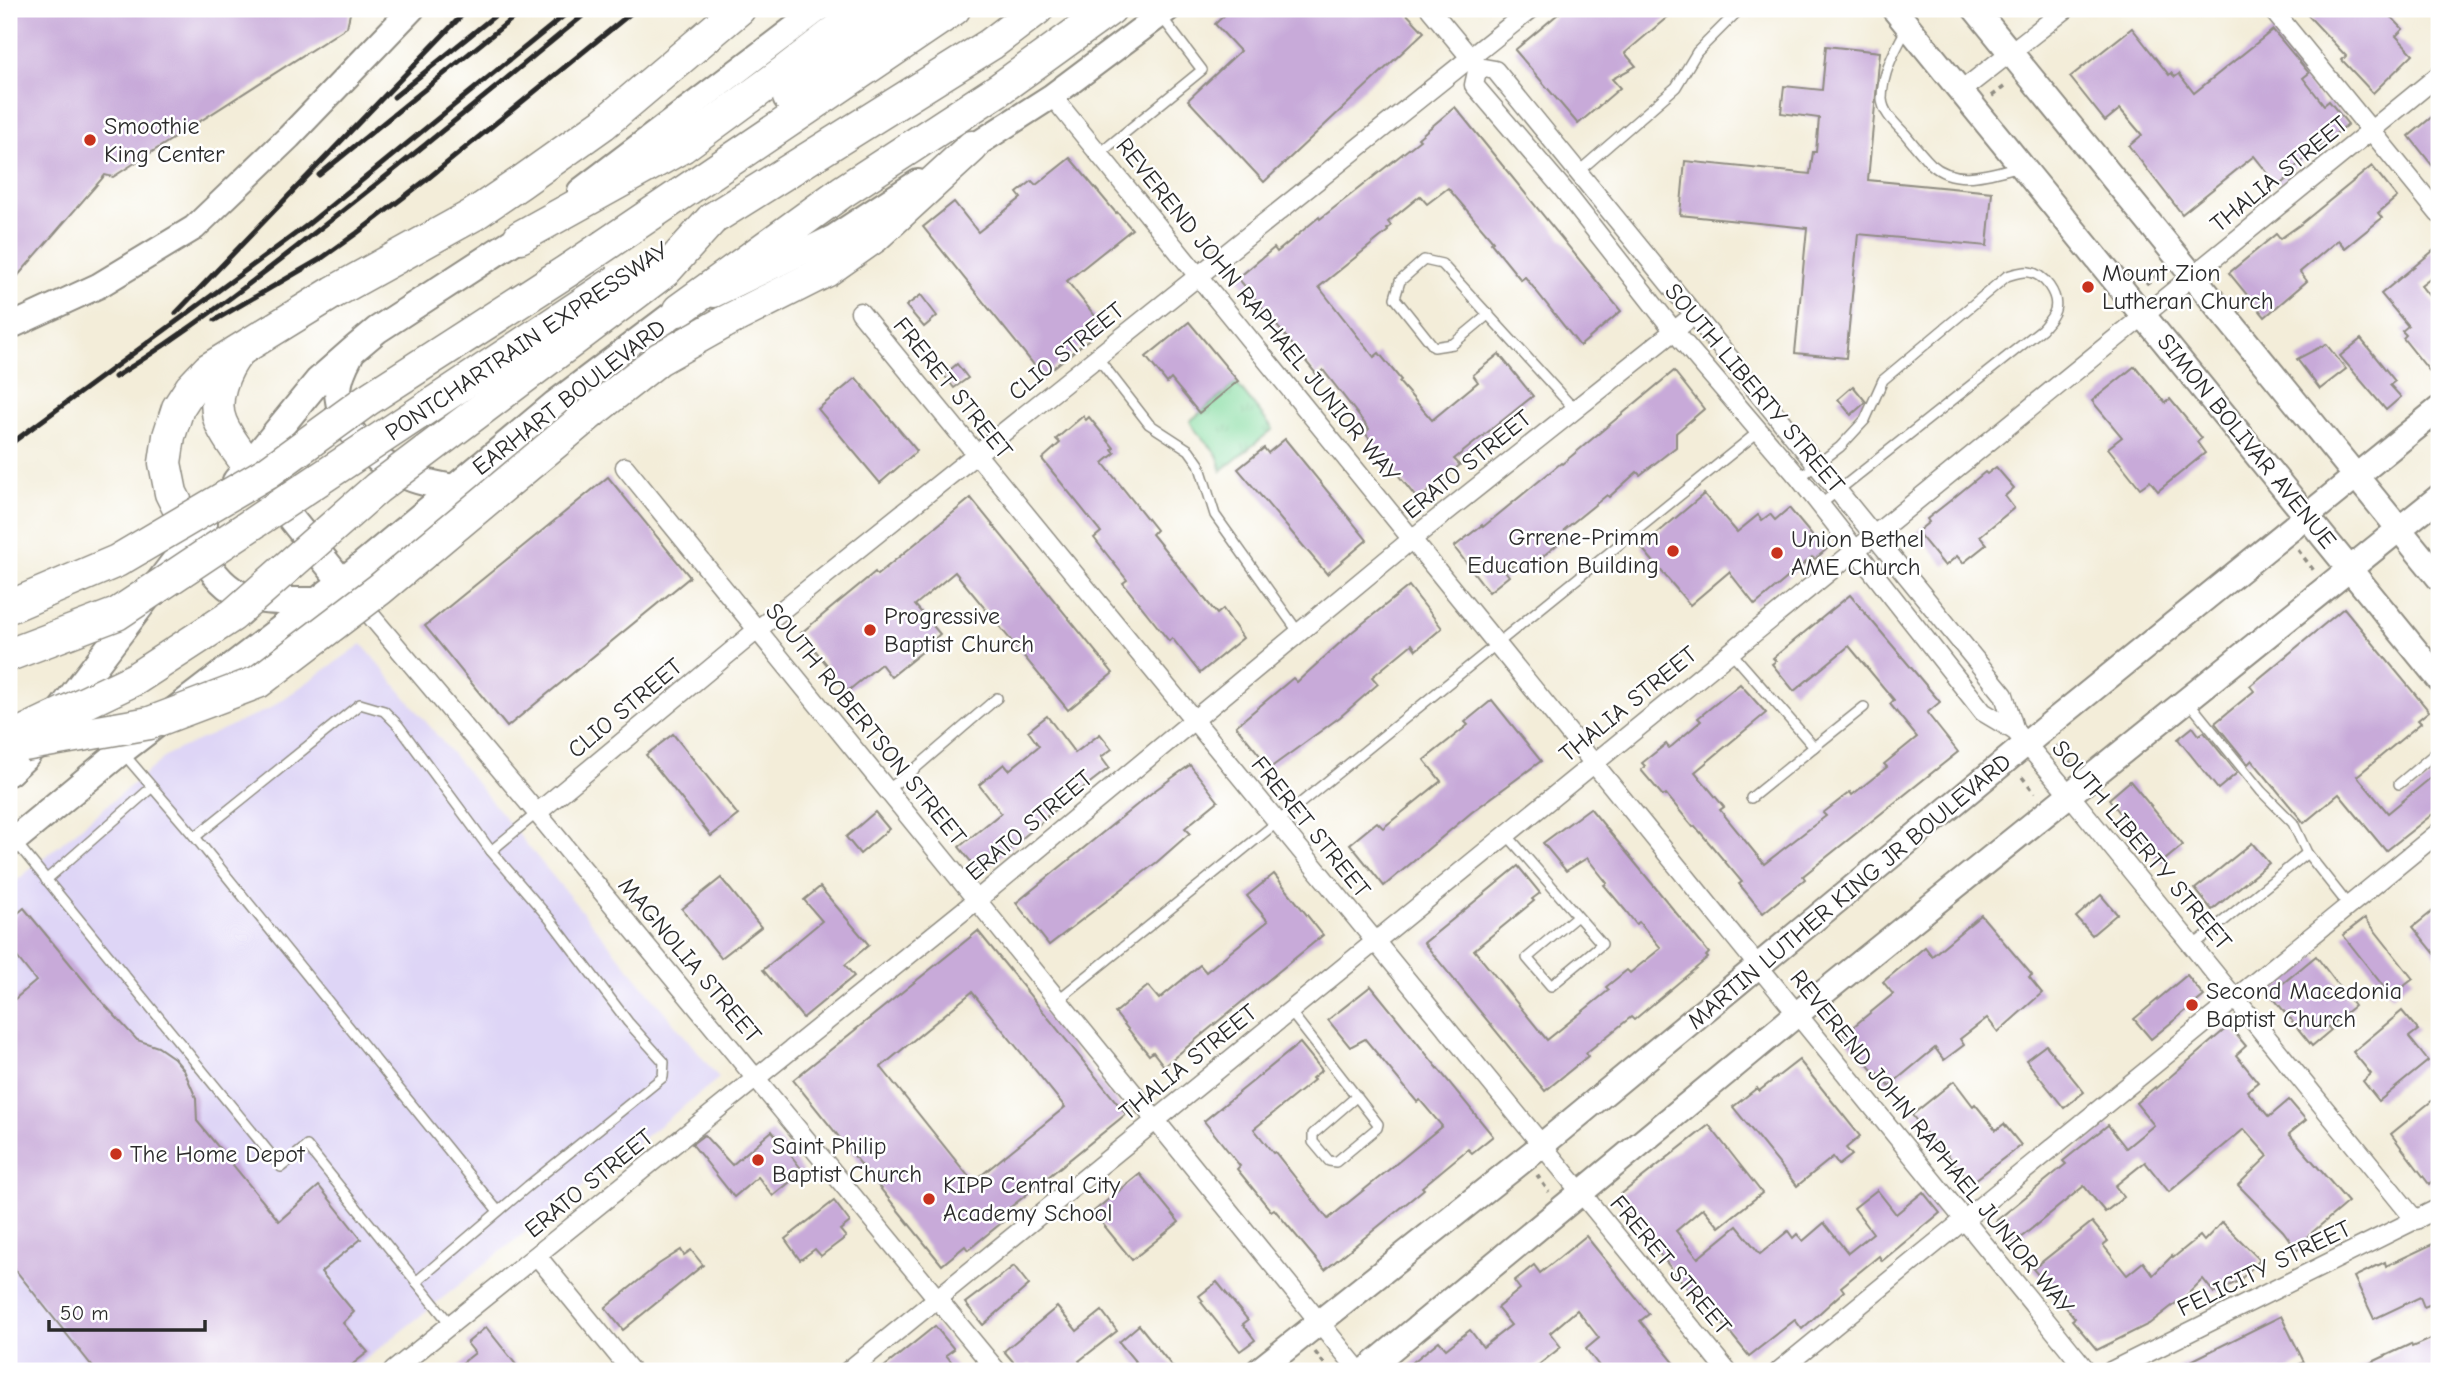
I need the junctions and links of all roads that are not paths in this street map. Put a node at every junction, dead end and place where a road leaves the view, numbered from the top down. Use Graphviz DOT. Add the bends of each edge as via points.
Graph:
graph roads {
  1 [pos="412,9"];
  2 [pos="738,9"];
  3 [pos="819,9"];
  4 [pos="865,9"];
  5 [pos="901,9"];
  6 [pos="954,9"];
  7 [pos="1037,9"];
  8 [pos="1110,9"];
  9 [pos="1430,9"];
  10 [pos="1531,9"];
  11 [pos="1740,9"];
  12 [pos="1975,9"];
  13 [pos="2066,9"];
  14 [pos="2272,9"];
  15 [pos="1164,12"];
  16 [pos="1901,17"];
  17 [pos="2011,53"];
  18 [pos="1475,62"];
  19 [pos="2439,75"];
  20 [pos="1052,96"];
  21 [pos="1971,97"];
  22 [pos="2371,131"];
  23 [pos="972,146"];
  24 [pos="1099,153"];
  25 [pos="2022,165"];
  26 [pos="1578,172"];
  27 [pos="2439,214"];
  28 [pos="712,219"];
  29 [pos="520,237"];
  30 [pos="570,269"];
  31 [pos="1198,275"];
  32 [pos="2193,276"];
  33 [pos="2141,303"];
  34 [pos="680,310"];
  35 [pos="860,312"];
  36 [pos="1489,314"];
  37 [pos="1694,315"];
  38 [pos="9,327"];
  39 [pos="1674,331"];
  40 [pos="251,342"];
  41 [pos="352,351"];
  42 [pos="1097,357"];
  43 [pos="2439,409"];
  44 [pos="1575,410"];
  45 [pos="1758,432"];
  46 [pos="976,455"];
  47 [pos="1816,464"];
  48 [pos="248,465"];
  49 [pos="625,467"];
  50 [pos="2356,475"];
  51 [pos="1799,478"];
  52 [pos="454,488"];
  53 [pos="1837,490"];
  54 [pos="2439,497"];
  55 [pos="1820,505"];
  56 [pos="2307,515"];
  57 [pos="2399,529"];
  58 [pos="1874,535"];
  59 [pos="192,537"];
  60 [pos="1412,539"];
  61 [pos="1856,550"];
  62 [pos="2350,569"];
  63 [pos="2439,578"];
  64 [pos="342,582"];
  65 [pos="318,601"];
  66 [pos="9,607"];
  67 [pos="757,630"];
  68 [pos="1299,633"];
  69 [pos="1497,644"];
  70 [pos="1731,652"];
  71 [pos="9,655"];
  72 [pos="2439,679"];
  73 [pos="997,698"];
  74 [pos="2187,700"];
  75 [pos="1864,707"];
  76 [pos="1193,722"];
  77 [pos="2020,737"];
  78 [pos="9,742"];
  79 [pos="1814,747"];
  80 [pos="2439,750"];
  81 [pos="122,751"];
  82 [pos="1594,764"];
  83 [pos="9,772"];
  84 [pos="2399,785"];
  85 [pos="151,788"];
  86 [pos="888,789"];
  87 [pos="2069,794"];
  88 [pos="1751,798"];
  89 [pos="537,813"];
  90 [pos="1276,823"];
  91 [pos="2439,832"];
  92 [pos="1507,835"];
  93 [pos="195,837"];
  94 [pos="11,842"];
  95 [pos="491,852"];
  96 [pos="2306,853"];
  97 [pos="46,880"];
  98 [pos="978,899"];
  99 [pos="2349,906"];
  100 [pos="1577,916"];
  101 [pos="1375,942"];
  102 [pos="2194,945"];
  103 [pos="1758,967"];
  104 [pos="2237,997"];
  105 [pos="1059,999"];
  106 [pos="1290,1011"];
  107 [pos="1797,1014"];
  108 [pos="757,1079"];
  109 [pos="1357,1096"];
  110 [pos="1157,1119"];
  111 [pos="1536,1157"];
  112 [pos="1579,1193"];
  113 [pos="2439,1208"];
  114 [pos="498,1211"];
  115 [pos="1964,1220"];
  116 [pos="2416,1221"];
  117 [pos="537,1256"];
  118 [pos="416,1282"];
  119 [pos="937,1298"];
  120 [pos="1319,1322"];
  121 [pos="451,1325"];
  122 [pos="393,1371"];
  123 [pos="631,1371"];
  124 [pos="848,1371"];
  125 [pos="997,1371"];
  126 [pos="1258,1371"];
  127 [pos="1359,1371"];
  128 [pos="1366,1371"];
  129 [pos="1727,1371"];
  130 [pos="1779,1371"];
  131 [pos="2087,1371"];
  132 [pos="2111,1371"];
  1 -- 38 [label="street" via="194,228 98,286"];
  2 -- 40 [label="highway" via="603,124 520,183 473,215"];
  3 -- 29 [label="street"];
  4 -- 29 [label="highway" via="682,147"];
  5 -- 30 [label="highway"];
  6 -- 30 [label="highway, PONTCHARTRAIN EXPRESSWAY"];
  7 -- 28 [label="highway, PONTCHARTRAIN EXPRESSWAY" via="991,44"];
  8 -- 34 [label="highway" via="958,118 842,192"];
  9 -- 18 [label="street, SOUTH LIBERTY STREET"];
  10 -- 18 [label="street, CLIO STREET"];
  11 -- 26 [label="lane" via="1697,52 1676,87"];
  12 -- 17 [label="street"];
  13 -- 17 [label="street"];
  14 -- 22 [label="street"];
  15 -- 20 [label="street, EARHART BOULEVARD"];
  15 -- 24 [label="lane" via="1202,70"];
  16 -- 21 [label="street, SIMON BOLIVAR AVENUE"];
  16 -- 25 [label="lane" via="1883,85 1882,103 1891,119 1942,171 1981,176"];
  17 -- 21 [label="street"];
  17 -- 32 [label="street"];
  18 -- 26 [label="street, SOUTH LIBERTY STREET" via="1495,70"];
  18 -- 31 [label="street, CLIO STREET"];
  18 -- 39 [label="street, SOUTH LIBERTY STREET" via="1474,85"];
  19 -- 22 [label="street, THALIA STREET"];
  20 -- 23 [label="street, EARHART BOULEVARD"];
  20 -- 24 [label="street, REVEREND JOHN RAPHAEL JUNIOR WAY"];
  21 -- 25 [label="street, SIMON BOLIVAR AVENUE"];
  22 -- 27 [label="street"];
  22 -- 32 [label="street, THALIA STREET"];
  23 -- 34 [label="street, EARHART BOULEVARD" via="834,237"];
  23 -- 78 [label="highway, bridge" via="874,237 825,271 659,359 380,589 258,682 150,723 23,745"];
  24 -- 31 [label="street, REVEREND JOHN RAPHAEL JUNIOR WAY"];
  25 -- 33 [label="street, SIMON BOLIVAR AVENUE"];
  26 -- 37 [label="street, SOUTH LIBERTY STREET"];
  28 -- 71 [label="highway, PONTCHARTRAIN EXPRESSWAY, bridge" via="117,614"];
  28 -- 78 [label="highway, bridge" via="665,271 377,488 233,615 135,679"];
  29 -- 41 [label="main road"];
  30 -- 66 [label="highway, PONTCHARTRAIN EXPRESSWAY, bridge" via="367,400 268,472 117,561"];
  31 -- 42 [label="street, CLIO STREET"];
  31 -- 60 [label="street, REVEREND JOHN RAPHAEL JUNIOR WAY"];
  32 -- 33 [label="street, THALIA STREET"];
  32 -- 50 [label="street"];
  33 -- 56 [label="street, SIMON BOLIVAR AVENUE"];
  33 -- 58 [label="street, THALIA STREET"];
  34 -- 52 [label="main road, EARHART BOULEVARD"];
  35 -- 46 [label="street, FRERET STREET"];
  36 -- 36 [label="lane" via="1442,264 1424,260 1399,281 1395,298 1434,347 1453,344"];
  36 -- 44 [label="lane"];
  37 -- 39 [label="street, ERATO STREET"];
  37 -- 47 [label="street, SOUTH LIBERTY STREET"];
  39 -- 44 [label="street, ERATO STREET"];
  39 -- 45 [label="street, SOUTH LIBERTY STREET"];
  40 -- 48 [label="highway" via="228,365 218,394 220,421"];
  40 -- 59 [label="highway" via="209,369 191,388 169,436 165,463 171,493"];
  41 -- 48 [label="main road" via="318,381"];
  41 -- 52 [label="main road" via="338,390 349,428 382,463 404,475"];
  42 -- 46 [label="street, CLIO STREET"];
  42 -- 68 [label="lane" via="1149,424 1189,450 1199,464 1215,514"];
  43 -- 50 [label="street, MARTIN LUTHER KING JR BOULEVARD"];
  44 -- 60 [label="street, ERATO STREET"];
  45 -- 51 [label="street, SOUTH LIBERTY STREET"];
  45 -- 69 [label="lane"];
  46 -- 67 [label="street, CLIO STREET"];
  46 -- 76 [label="street, FRERET STREET"];
  47 -- 51 [label="lane"];
  47 -- 53 [label="street, SOUTH LIBERTY STREET"];
  47 -- 53 [label="lane" via="1840,447 1864,420 1883,380 2007,276 2028,271 2050,287 2055,311 2042,329"];
  48 -- 59 [label="main road"];
  48 -- 64 [label="main road"];
  49 -- 67 [label="street, SOUTH ROBERTSON STREET"];
  50 -- 56 [label="street, MARTIN LUTHER KING JR BOULEVARD"];
  50 -- 57 [label="street"];
  51 -- 55 [label="street, SOUTH LIBERTY STREET"];
  52 -- 64 [label="main road, EARHART BOULEVARD"];
  53 -- 55 [label="lane"];
  53 -- 58 [label="street, SOUTH LIBERTY STREET"];
  54 -- 57 [label="street"];
  55 -- 61 [label="street, SOUTH LIBERTY STREET"];
  56 -- 62 [label="street, SIMON BOLIVAR AVENUE"];
  56 -- 77 [label="street, MARTIN LUTHER KING JR BOULEVARD"];
  57 -- 62 [label="street"];
  57 -- 63 [label="street"];
  58 -- 61 [label="street, THALIA STREET"];
  58 -- 77 [label="street, SOUTH LIBERTY STREET" via="2004,695"];
  59 -- 65 [label="main road" via="210,569 226,587 243,596"];
  59 -- 83 [label="main road" via="26,756"];
  60 -- 68 [label="street, ERATO STREET"];
  60 -- 69 [label="street, REVEREND JOHN RAPHAEL JUNIOR WAY"];
  61 -- 70 [label="street, THALIA STREET"];
  61 -- 77 [label="street, SOUTH LIBERTY STREET" via="1983,712"];
  62 -- 72 [label="street, SIMON BOLIVAR AVENUE"];
  62 -- 74 [label="street"];
  64 -- 65 [label="main road, EARHART BOULEVARD"];
  64 -- 89 [label="street, MAGNOLIA STREET"];
  65 -- 81 [label="main road, EARHART BOULEVARD"];
  67 -- 86 [label="street, SOUTH ROBERTSON STREET"];
  67 -- 89 [label="street, CLIO STREET"];
  68 -- 76 [label="street, ERATO STREET"];
  69 -- 82 [label="street, REVEREND JOHN RAPHAEL JUNIOR WAY"];
  69 -- 90 [label="lane"];
  70 -- 79 [label="lane"];
  70 -- 82 [label="street, THALIA STREET"];
  73 -- 86 [label="lane"];
  74 -- 87 [label="street"];
  74 -- 96 [label="lane" via="2261,791 2294,823"];
  75 -- 79 [label="lane"];
  76 -- 90 [label="street, FRERET STREET"];
  76 -- 98 [label="street, ERATO STREET"];
  77 -- 87 [label="street, SOUTH LIBERTY STREET"];
  77 -- 103 [label="street, MARTIN LUTHER KING JR BOULEVARD"];
  79 -- 88 [label="lane"];
  80 -- 84 [label="lane"];
  81 -- 85 [label="lane"];
  81 -- 94 [label="main road, EARHART BOULEVARD"];
  82 -- 92 [label="street, THALIA STREET"];
  82 -- 103 [label="street, REVEREND JOHN RAPHAEL JUNIOR WAY"];
  85 -- 93 [label="lane"];
  85 -- 97 [label="lane"];
  86 -- 98 [label="street, SOUTH ROBERTSON STREET"];
  87 -- 102 [label="street, SOUTH LIBERTY STREET"];
  87 -- 107 [label="street"];
  89 -- 95 [label="lane"];
  89 -- 108 [label="street, MAGNOLIA STREET"];
  90 -- 101 [label="street, FRERET STREET"];
  90 -- 105 [label="lane"];
  91 -- 99 [label="street"];
  92 -- 100 [label="lane"];
  92 -- 101 [label="street, THALIA STREET"];
  93 -- 95 [label="lane" via="360,704 384,711 398,725"];
  93 -- 114 [label="lane"];
  94 -- 97 [label="lane"];
  95 -- 114 [label="lane" via="664,1062 663,1077"];
  96 -- 99 [label="lane"];
  96 -- 102 [label="lane"];
  97 -- 118 [label="lane" via="281,1167 307,1146"];
  98 -- 105 [label="street, SOUTH ROBERTSON STREET"];
  98 -- 108 [label="street, ERATO STREET"];
  99 -- 104 [label="street"];
  100 -- 100 [label="lane" via="1602,944 1551,986 1527,958"];
  101 -- 106 [label="street, THALIA STREET"];
  101 -- 111 [label="street, FRERET STREET"];
  102 -- 104 [label="street, SOUTH LIBERTY STREET"];
  103 -- 107 [label="street, REVEREND JOHN RAPHAEL JUNIOR WAY"];
  103 -- 111 [label="street, MARTIN LUTHER KING JR BOULEVARD"];
  104 -- 115 [label="street"];
  104 -- 116 [label="street, SOUTH LIBERTY STREET"];
  105 -- 110 [label="street, SOUTH ROBERTSON STREET"];
  106 -- 109 [label="lane"];
  106 -- 110 [label="street, THALIA STREET"];
  107 -- 112 [label="street"];
  107 -- 115 [label="street, REVEREND JOHN RAPHAEL JUNIOR WAY"];
  108 -- 117 [label="street, ERATO STREET"];
  108 -- 119 [label="street, MAGNOLIA STREET"];
  109 -- 109 [label="lane" via="1377,1128 1336,1162 1329,1161 1312,1134"];
  110 -- 119 [label="street, THALIA STREET"];
  110 -- 120 [label="street, SOUTH ROBERTSON STREET"];
  111 -- 112 [label="street, FRERET STREET"];
  111 -- 120 [label="street, MARTIN LUTHER KING JR BOULEVARD"];
  112 -- 128 [label="street"];
  112 -- 129 [label="street, FRERET STREET"];
  113 -- 116 [label="street, FELICITY STREET"];
  114 -- 118 [label="lane"];
  115 -- 130 [label="street"];
  115 -- 131 [label="street, REVEREND JOHN RAPHAEL JUNIOR WAY"];
  116 -- 132 [label="street, FELICITY STREET"];
  117 -- 121 [label="street, ERATO STREET"];
  117 -- 123 [label="street"];
  118 -- 121 [label="lane"];
  119 -- 124 [label="street, THALIA STREET"];
  119 -- 125 [label="street, MAGNOLIA STREET"];
  120 -- 126 [label="street, MARTIN LUTHER KING JR BOULEVARD"];
  120 -- 127 [label="street, SOUTH ROBERTSON STREET"];
  121 -- 122 [label="street, ERATO STREET"];
}
